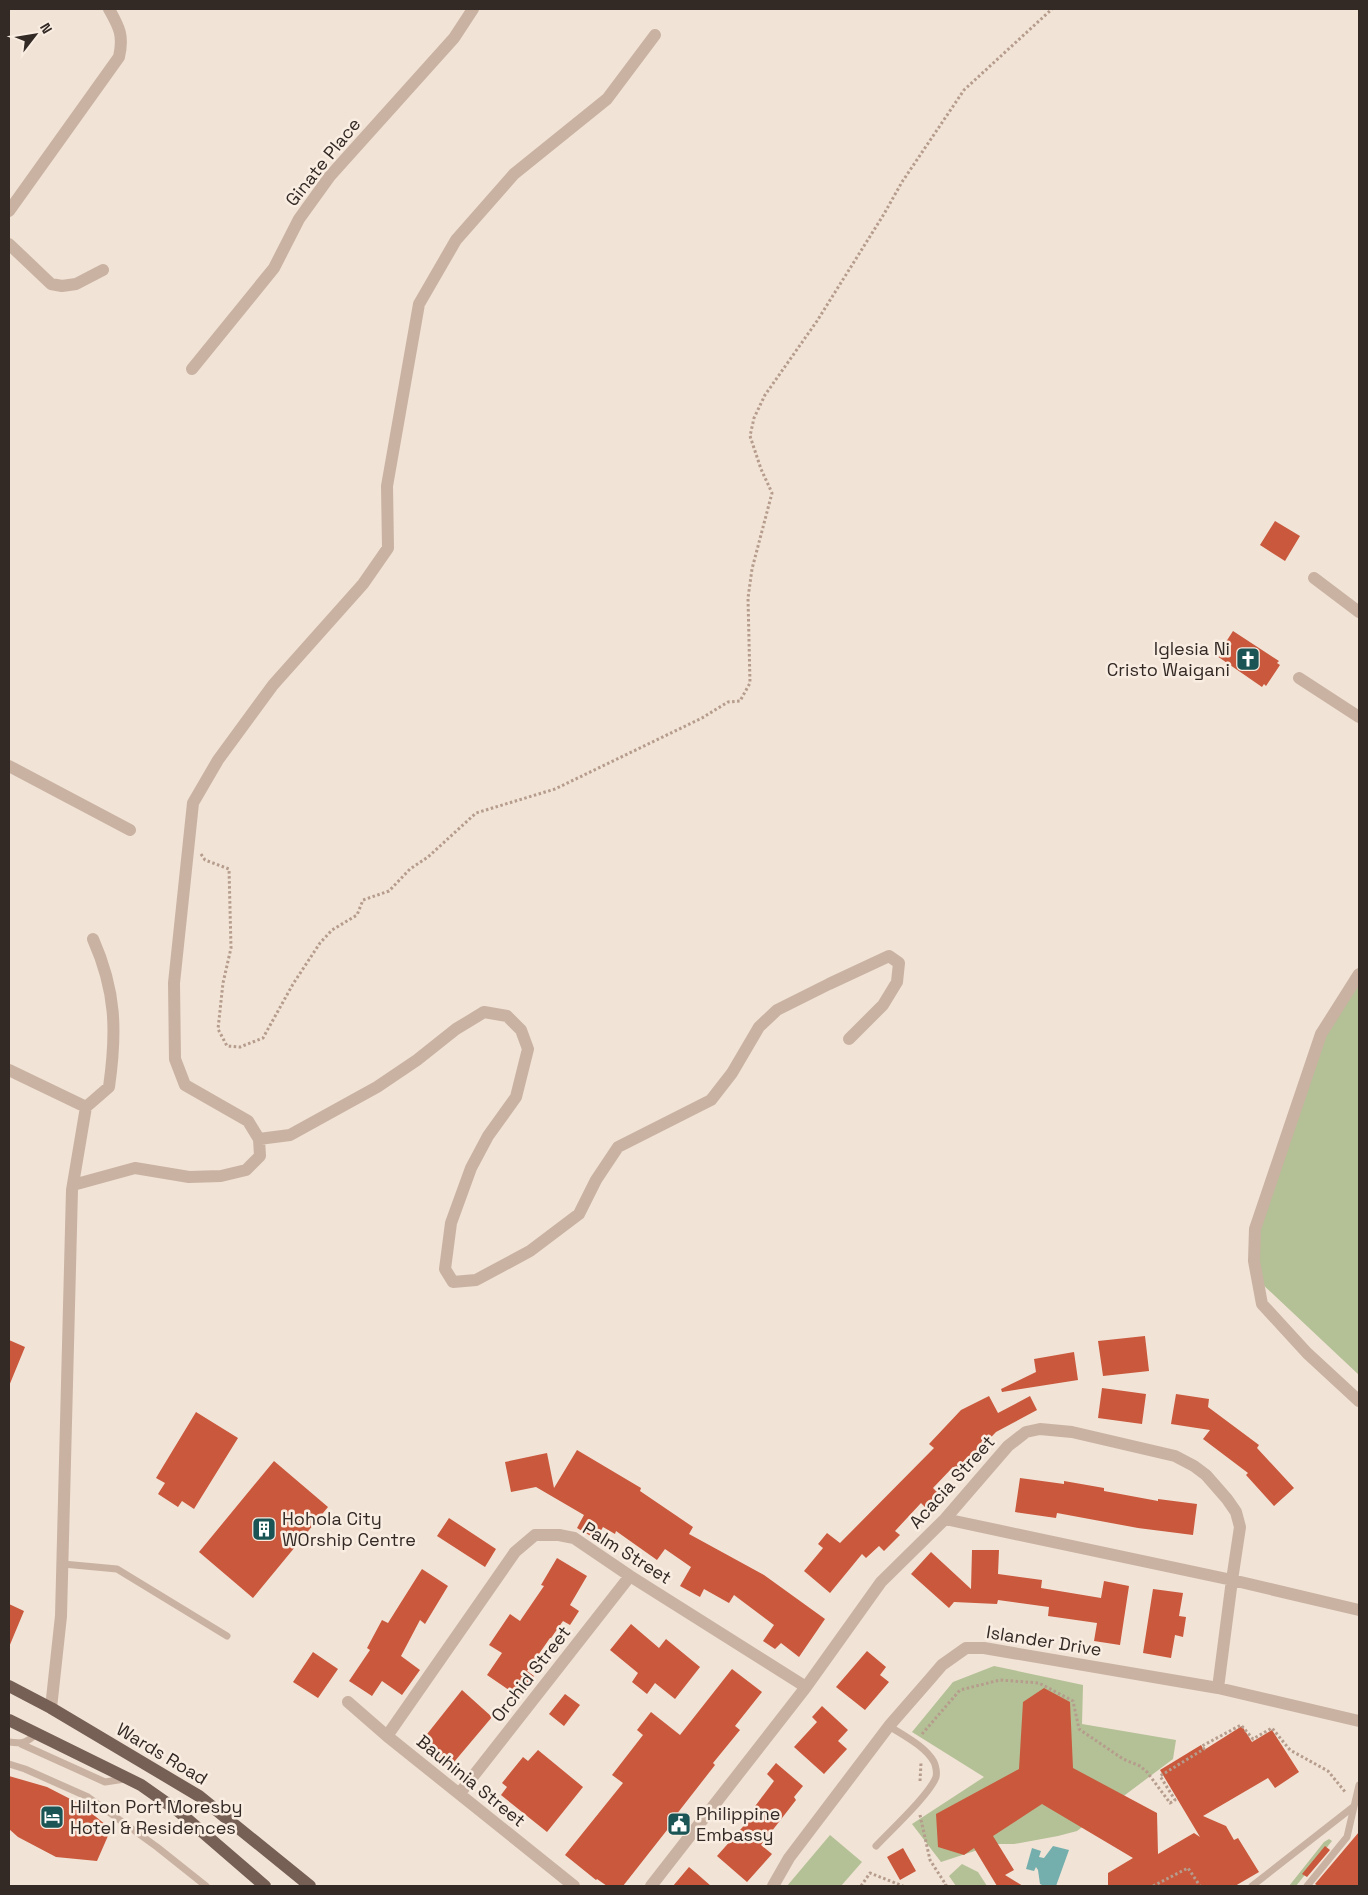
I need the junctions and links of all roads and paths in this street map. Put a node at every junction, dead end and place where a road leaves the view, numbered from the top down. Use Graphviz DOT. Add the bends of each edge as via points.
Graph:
graph roads {
  1 [pos="109,9"];
  2 [pos="473,9"];
  3 [pos="1052,9"];
  4 [pos="655,35"];
  5 [pos="9,211"];
  6 [pos="9,244"];
  7 [pos="103,270"];
  8 [pos="192,369"];
  9 [pos="1314,578"];
  10 [pos="1359,612"];
  11 [pos="1299,678"];
  12 [pos="1359,717"];
  13 [pos="9,766"];
  14 [pos="130,830"];
  15 [pos="190,837"];
  16 [pos="93,939"];
  17 [pos="1359,974"];
  18 [pos="849,1039"];
  19 [pos="9,1070"];
  20 [pos="86,1107"];
  21 [pos="259,1139"];
  22 [pos="73,1185"];
  23 [pos="1359,1402"];
  24 [pos="945,1518"];
  25 [pos="63,1564"];
  26 [pos="630,1576"];
  27 [pos="1232,1580"];
  28 [pos="1359,1610"];
  29 [pos="227,1636"];
  30 [pos="9,1686"];
  31 [pos="806,1687"];
  32 [pos="1218,1688"];
  33 [pos="348,1702"];
  34 [pos="51,1708"];
  35 [pos="9,1720"];
  36 [pos="1359,1722"];
  37 [pos="889,1726"];
  38 [pos="37,1733"];
  39 [pos="387,1736"];
  40 [pos="9,1742"];
  41 [pos="922,1742"];
  42 [pos="21,1744"];
  43 [pos="921,1760"];
  44 [pos="9,1764"];
  45 [pos="127,1779"];
  46 [pos="1359,1785"];
  47 [pos="920,1787"];
  48 [pos="460,1793"];
  49 [pos="1346,1793"];
  50 [pos="1353,1807"];
  51 [pos="920,1814"];
  52 [pos="876,1846"];
  53 [pos="206,1886"];
  54 [pos="265,1886"];
  55 [pos="310,1886"];
  56 [pos="574,1886"];
  57 [pos="651,1886"];
  58 [pos="773,1886"];
  59 [pos="861,1886"];
  60 [pos="903,1886"];
  61 [pos="944,1886"];
  62 [pos="1153,1886"];
  63 [pos="1200,1886"];
  64 [pos="1252,1886"];
  65 [pos="1307,1886"];
  1 -- 5 [label="street" via="121,31 119,56"];
  2 -- 8 [label="street, Ginate Place" via="454,38 330,176 299,218 274,268"];
  3 -- 15 [label="path" via="964,90 902,182 817,321 765,395 754,418 750,436 772,493 752,568 748,598 750,683 740,701 728,702 702,718 555,789 476,813 389,891 363,900 357,914 332,930 299,976 263,1038 240,1047 227,1046 218,1029 231,948 229,869 205,860"];
  4 -- 15 [label="street" via="607,99 514,174 456,240 419,304 387,486 388,548 363,584 273,685 218,760 193,803"];
  6 -- 7 [label="street" via="51,284 76,284"];
  9 -- 10 [label="street"];
  11 -- 12 [label="street"];
  13 -- 14 [label="street"];
  15 -- 21 [label="street" via="174,983 175,1059 184,1085 248,1121"];
  16 -- 20 [label="street" via="103,961 112,999 114,1053 109,1087"];
  17 -- 23 [label="street" via="1321,1034 1255,1229 1254,1261 1262,1304"];
  18 -- 21 [label="street" via="883,1005 898,982 899,963 889,956 778,1010 759,1027 732,1073 711,1100 618,1147 579,1214 530,1252 476,1280 453,1282 445,1269 451,1223 471,1168 488,1136 516,1097 528,1049 521,1030 507,1016 484,1012 377,1087 290,1135"];
  19 -- 20 [label="street"];
  20 -- 22 [label="street"];
  21 -- 22 [label="street" via="260,1156 246,1170 222,1176 189,1176 136,1168"];
  22 -- 25 [label="street"];
  24 -- 27 [label="street"];
  24 -- 27 [label="street, Acacia Street" via="1008,1446 1026,1432 1040,1428 1072,1432 1175,1456 1206,1475 1236,1512 1240,1527"];
  24 -- 31 [label="street, Acacia Street" via="881,1582"];
  25 -- 29 [label="lane" via="117,1569"];
  25 -- 34 [label="street"];
  26 -- 31 [label="street, Palm Street"];
  26 -- 39 [label="street, Palm Street" via="574,1538 558,1534 535,1536 515,1552"];
  26 -- 48 [label="street, Orchid Street"];
  27 -- 28 [label="street"];
  27 -- 32 [label="street, Acacia Street"];
  30 -- 34 [label="main road, Wards Road"];
  31 -- 57 [label="street, Acacia Street"];
  32 -- 36 [label="street, Islander Drive"];
  32 -- 37 [label="street, Islander Drive" via="973,1647 966,1648 942,1665"];
  33 -- 39 [label="street, Bauhinia Street"];
  34 -- 55 [label="main road, Wards Road" via="199,1796"];
  35 -- 38 [label="main road"];
  37 -- 52 [label="lane" via="924,1749 935,1763 937,1774 922,1797"];
  37 -- 58 [label="street, Islander Drive" via="789,1858"];
  38 -- 42 [label="lane"];
  38 -- 45 [label="main road"];
  39 -- 48 [label="street, Bauhinia Street"];
  40 -- 42 [label="lane"];
  41 -- 49 [label="path" via="922,1733 960,1690 1000,1680 1039,1683 1073,1701 1079,1729 1123,1759 1140,1766 1170,1803 1175,1800 1160,1776 1204,1749 1202,1746 1241,1725 1253,1739 1272,1728 1290,1750 1328,1771"];
  42 -- 45 [label="lane" via="105,1782"];
  43 -- 47 [label="path"];
  44 -- 53 [label="lane" via="88,1797"];
  45 -- 54 [label="main road" via="178,1811"];
  46 -- 50 [label="lane"];
  48 -- 56 [label="street, Bauhinia Street"];
  50 -- 64 [label="lane"];
  50 -- 65 [label="lane" via="1347,1838"];
  51 -- 61 [label="path" via="930,1860"];
  59 -- 60 [label="path" via="870,1873"];
  62 -- 63 [label="path" via="1188,1868"];
}
